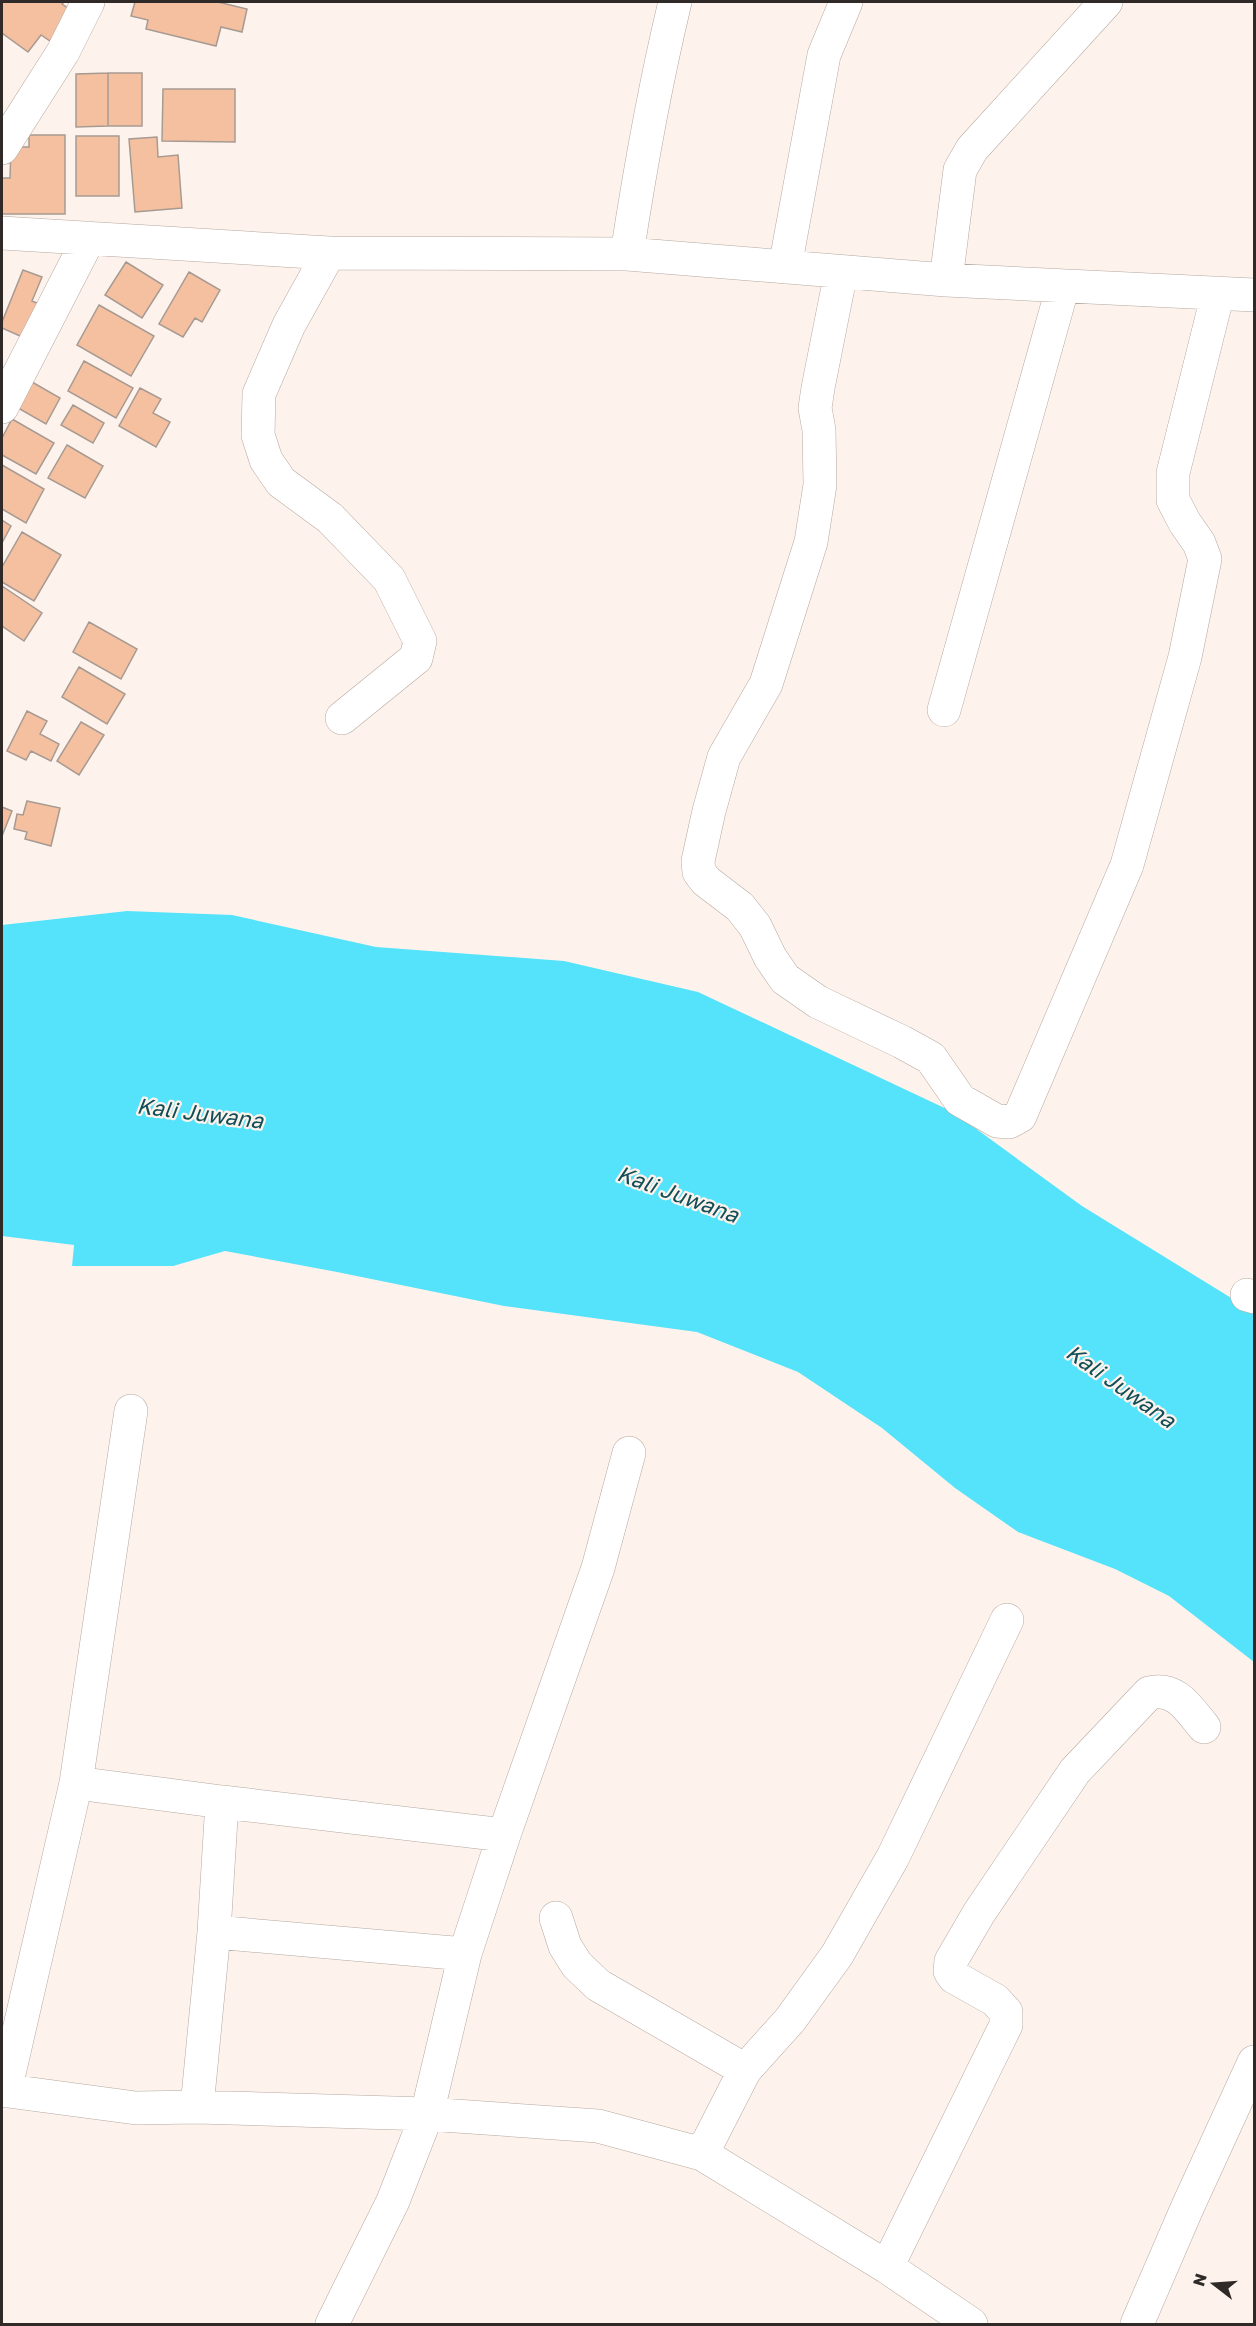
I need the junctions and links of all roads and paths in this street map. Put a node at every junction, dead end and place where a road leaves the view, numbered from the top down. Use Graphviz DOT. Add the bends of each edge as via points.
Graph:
graph roads {
  1 [pos="88,2"];
  2 [pos="675,2"];
  3 [pos="846,2"];
  4 [pos="1106,2"];
  5 [pos="2,148"];
  6 [pos="2,233"];
  7 [pos="89,238"];
  8 [pos="329,253"];
  9 [pos="627,254"];
  10 [pos="785,267"];
  11 [pos="841,272"];
  12 [pos="946,280"];
  13 [pos="1063,286"];
  14 [pos="1244,290"];
  15 [pos="2,407"];
  16 [pos="944,710"];
  17 [pos="342,718"];
  18 [pos="131,1411"];
  19 [pos="629,1453"];
  20 [pos="1007,1620"];
  21 [pos="1204,1727"];
  22 [pos="76,1783"];
  23 [pos="222,1802"];
  24 [pos="504,1835"];
  25 [pos="556,1918"];
  26 [pos="214,1932"];
  27 [pos="465,1954"];
  28 [pos="1254,2062"];
  29 [pos="745,2070"];
  30 [pos="3,2091"];
  31 [pos="197,2107"];
  32 [pos="427,2114"];
  33 [pos="702,2154"];
  34 [pos="887,2266"];
  35 [pos="332,2325"];
  36 [pos="971,2325"];
  37 [pos="1137,2325"];
  1 -- 5 [label="street" via="63,52"];
  2 -- 9 [label="street"];
  3 -- 10 [label="street" via="824,55"];
  4 -- 12 [label="street" via="972,149 960,170"];
  6 -- 7 [label="street"];
  7 -- 8 [label="street"];
  7 -- 15 [label="street"];
  8 -- 9 [label="street"];
  8 -- 17 [label="street" via="289,325 259,394 258,435 266,460 281,482 330,518 389,579 420,640 416,658"];
  9 -- 10 [label="street"];
  10 -- 11 [label="street"];
  11 -- 12 [label="street"];
  11 -- 14 [label="street" via="816,398 820,485 811,542 766,684 724,757 698,861 699,872 740,907 785,979 818,1002 931,1058 960,1100 997,1121 1009,1122 1020,1116 1127,865 1185,657 1205,559 1173,500 1173,473"];
  12 -- 13 [label="street"];
  13 -- 14 [label="street"];
  13 -- 16 [label="street"];
  18 -- 22 [label="street"];
  19 -- 24 [label="street" via="598,1568"];
  20 -- 29 [label="street" via="893,1857 837,1955 790,2020"];
  21 -- 34 [label="street" via="1177,1696 1157,1691 1149,1694 1075,1771 979,1913 951,1961 950,1971 995,2000 1006,2012 1006,2025"];
  22 -- 23 [label="street"];
  22 -- 30 [label="street"];
  23 -- 24 [label="street"];
  23 -- 26 [label="street"];
  24 -- 27 [label="street"];
  25 -- 29 [label="street" via="577,1965 598,1986"];
  26 -- 27 [label="street"];
  26 -- 31 [label="street"];
  27 -- 32 [label="street"];
  28 -- 37 [label="street"];
  29 -- 33 [label="street"];
  30 -- 31 [label="street" via="136,2108"];
  31 -- 32 [label="street"];
  32 -- 33 [label="street" via="598,2126"];
  32 -- 35 [label="street" via="393,2201"];
  33 -- 34 [label="street"];
  34 -- 36 [label="street"];
}
